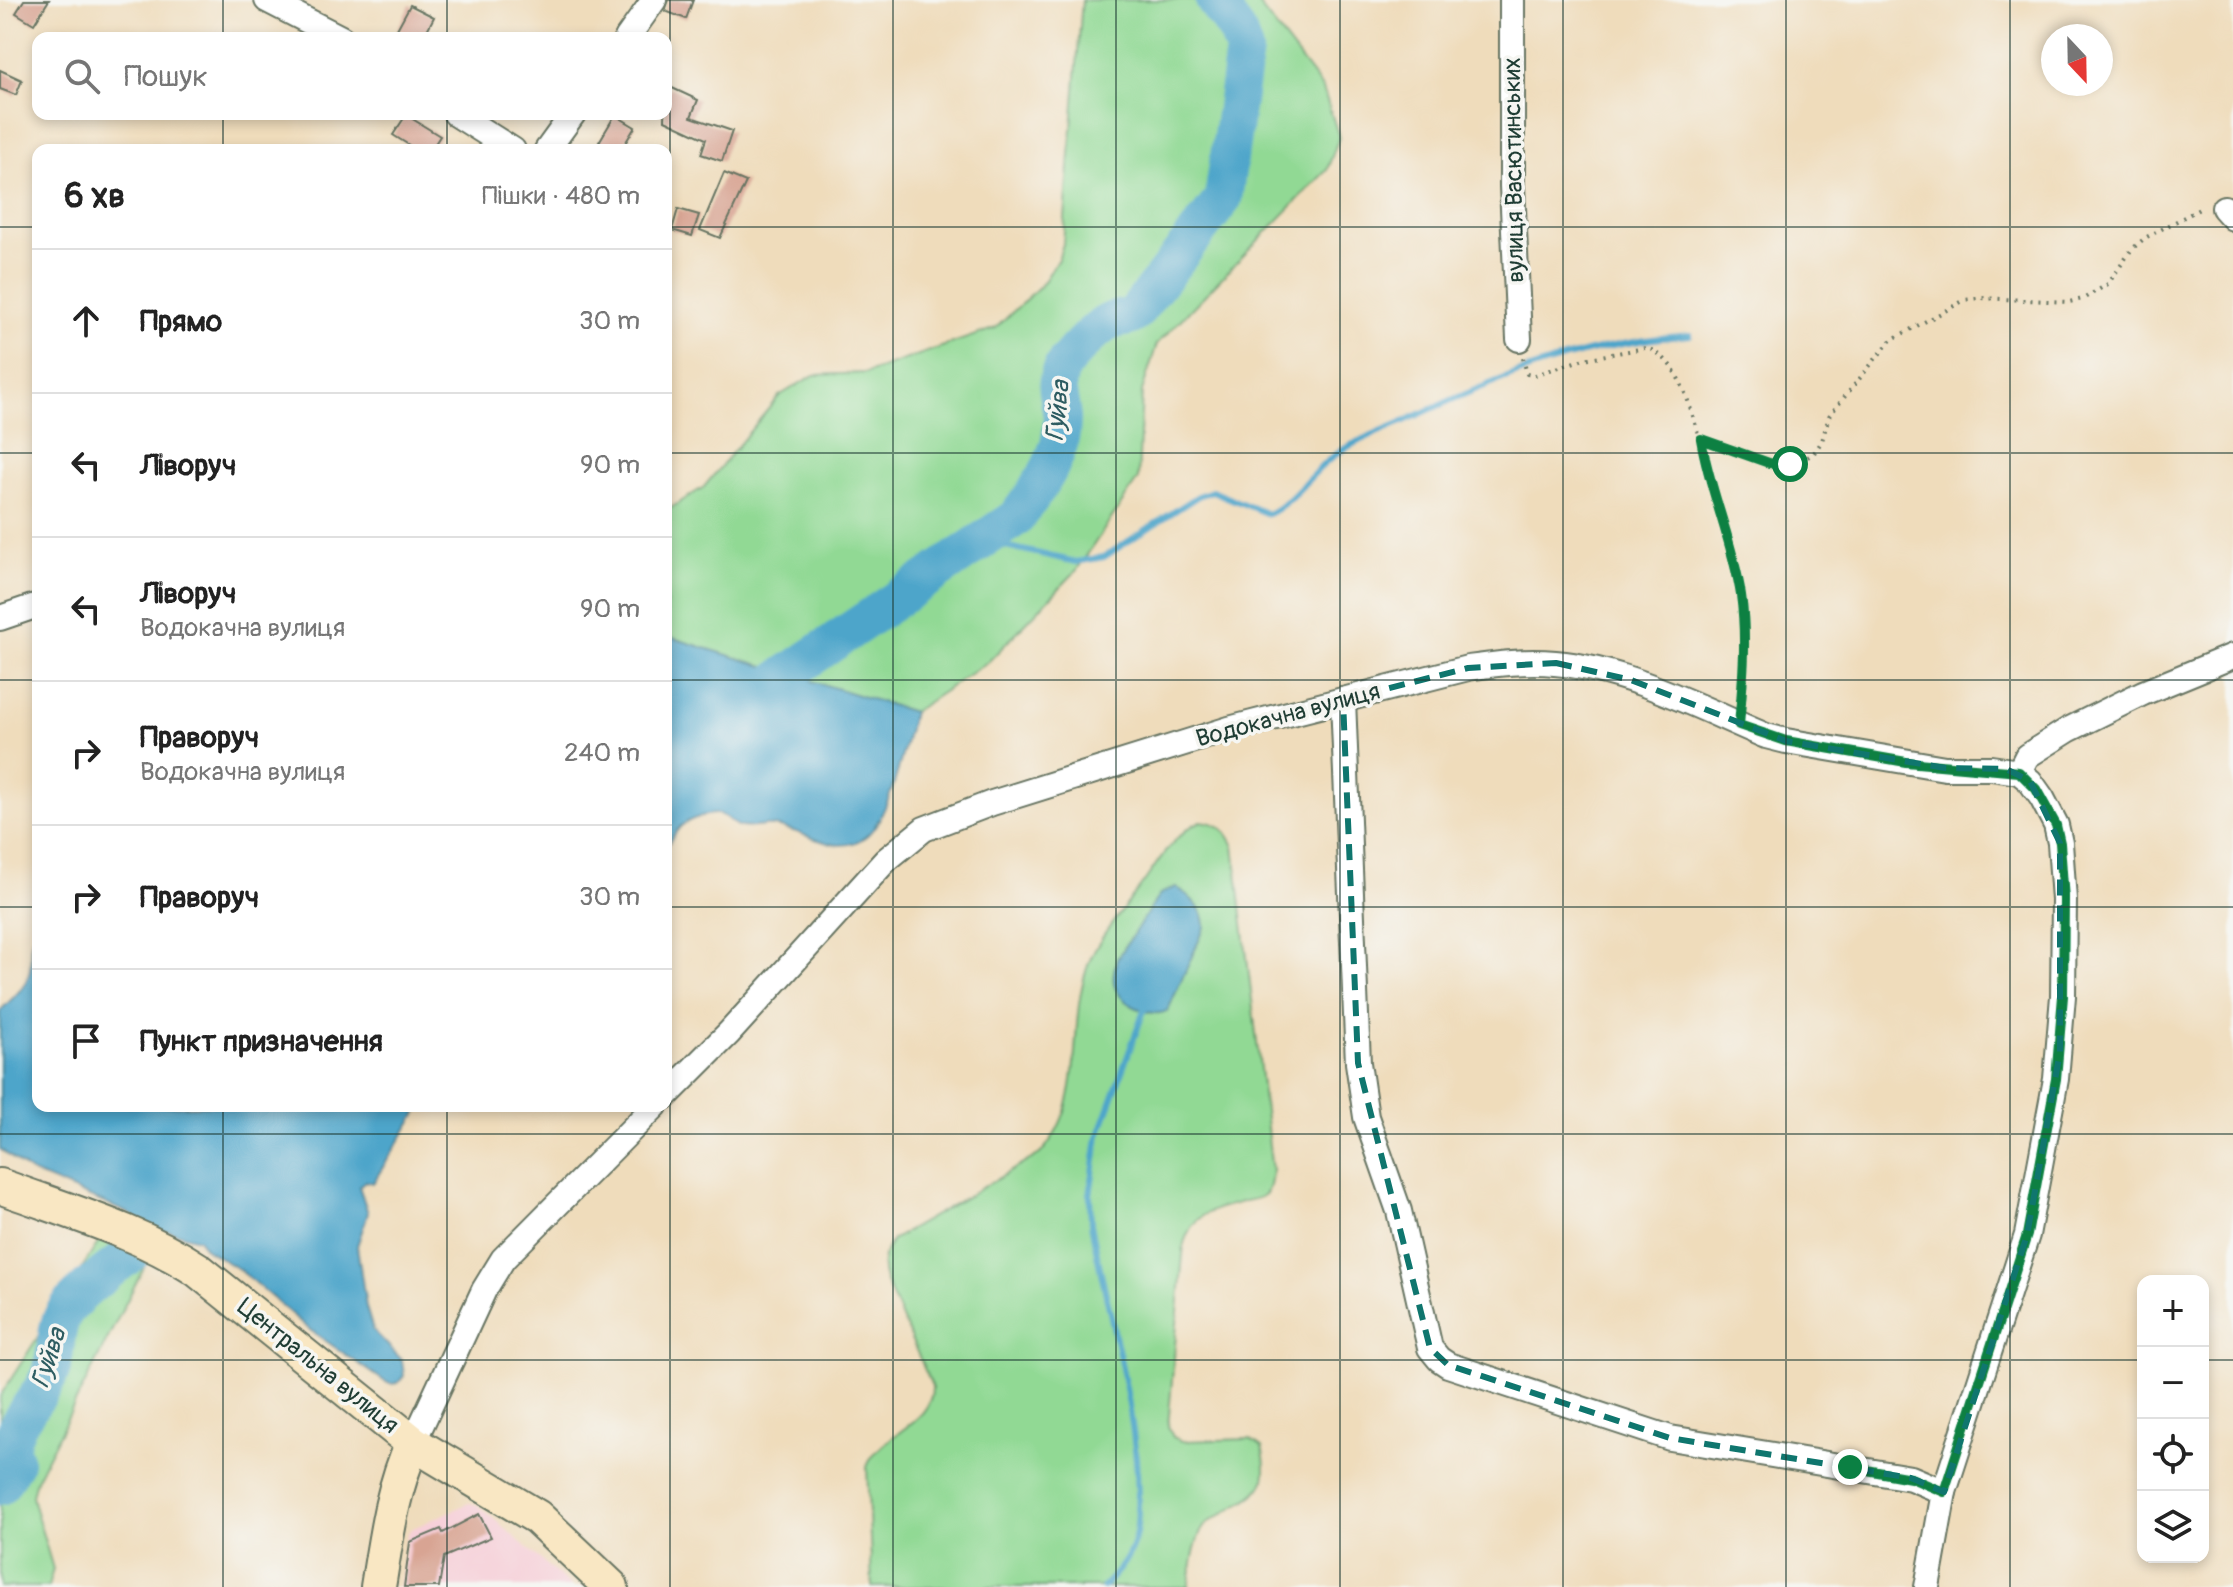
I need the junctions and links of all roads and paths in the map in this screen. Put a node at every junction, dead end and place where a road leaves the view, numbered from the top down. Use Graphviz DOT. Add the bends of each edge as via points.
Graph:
graph roads {
  1 [pos="267,0"];
  2 [pos="654,0"];
  3 [pos="1512,0"];
  4 [pos="329,32"];
  5 [pos="631,32"];
  6 [pos="466,120"];
  7 [pos="569,120"];
  8 [pos="504,144"];
  9 [pos="551,144"];
  10 [pos="2228,213"];
  11 [pos="1519,339"];
  12 [pos="1524,365"];
  13 [pos="1701,439"];
  14 [pos="32,607"];
  15 [pos="0,618"];
  16 [pos="2233,656"];
  17 [pos="1343,700"];
  18 [pos="1739,725"];
  19 [pos="2019,772"];
  20 [pos="672,1090"];
  21 [pos="649,1112"];
  22 [pos="0,1186"];
  23 [pos="413,1443"];
  24 [pos="1944,1492"];
  25 [pos="378,1587"];
  26 [pos="611,1587"];
  27 [pos="1927,1587"];
  1 -- 4 [label="street"];
  2 -- 5 [label="street"];
  3 -- 11 [label="street, вулиця Васютинських" via="1511,158"];
  6 -- 8 [label="street"];
  7 -- 9 [label="street"];
  10 -- 13 [label="path" via="2219,205 2198,209 2145,238 2108,284 2083,299 1965,300 1891,340 1829,416 1822,441 1803,460 1769,463"];
  12 -- 13 [label="path" via="1527,374 1535,375 1626,350 1654,350 1671,368 1692,407"];
  13 -- 18 [label="path" via="1740,593 1745,645"];
  14 -- 15 [label="street"];
  16 -- 19 [label="street" via="2068,730 2027,756"];
  17 -- 18 [label="street, Водокачна вулиця" via="1468,668 1556,663 1631,680"];
  17 -- 20 [label="street, Водокачна вулиця" via="1229,729 924,829 886,860"];
  17 -- 24 [label="street" via="1358,1063 1366,1117 1399,1211 1430,1348 1448,1365 1670,1438 1911,1478"];
  18 -- 19 [label="street, Водокачна вулиця" via="1786,741 1906,762"];
  19 -- 24 [label="street" via="2042,798 2060,843 2060,1052 2027,1235"];
  21 -- 23 [label="street" via="503,1259"];
  22 -- 23 [label="street, Центральна вулиця" via="176,1255"];
  23 -- 25 [label="street" via="392,1505"];
  23 -- 26 [label="street, Центральна вулиця" via="537,1517"];
  24 -- 27 [label="street"];
}
